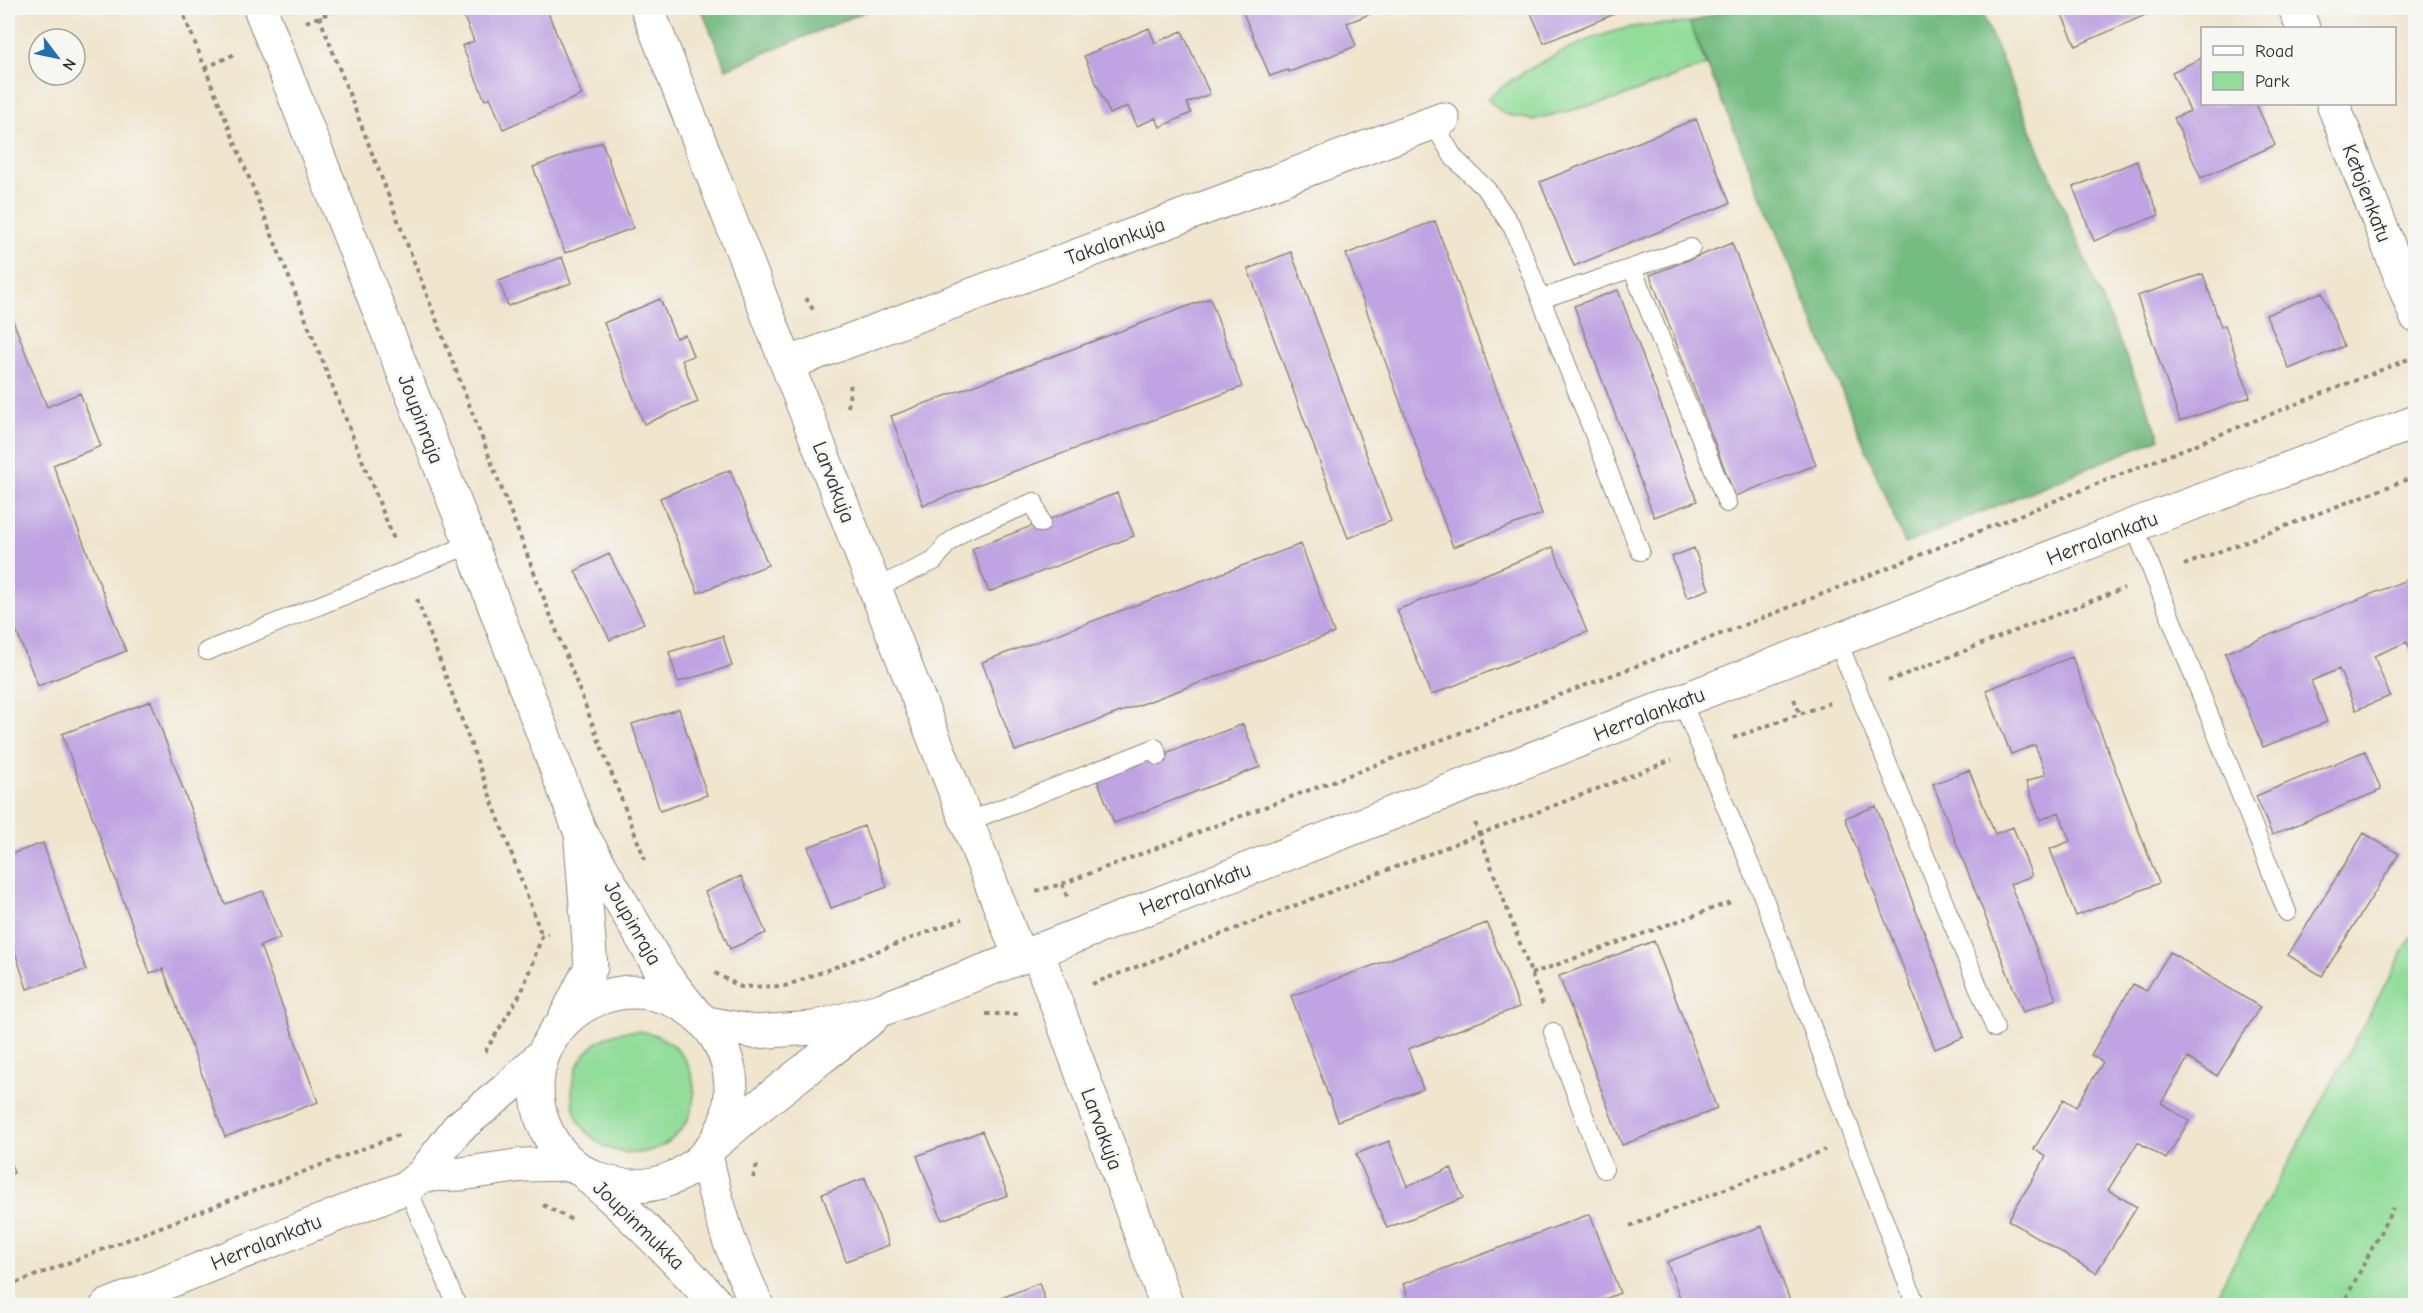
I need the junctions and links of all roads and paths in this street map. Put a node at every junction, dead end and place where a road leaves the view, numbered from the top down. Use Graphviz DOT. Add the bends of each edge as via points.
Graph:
graph roads {
  1 [pos="182,8"];
  2 [pos="260,8"];
  3 [pos="316,8"];
  4 [pos="342,8"];
  5 [pos="647,8"];
  6 [pos="2295,8"];
  7 [pos="320,16"];
  8 [pos="2303,27"];
  9 [pos="2332,105"];
  10 [pos="1438,121"];
  11 [pos="1692,248"];
  12 [pos="1632,268"];
  13 [pos="1541,299"];
  14 [pos="2415,316"];
  15 [pos="2415,357"];
  16 [pos="787,364"];
  17 [pos="2415,422"];
  18 [pos="2415,476"];
  19 [pos="1727,503"];
  20 [pos="1041,523"];
  21 [pos="2134,525"];
  22 [pos="471,544"];
  23 [pos="1640,551"];
  24 [pos="406,570"];
  25 [pos="2154,576"];
  26 [pos="875,588"];
  27 [pos="1838,642"];
  28 [pos="207,651"];
  29 [pos="1859,693"];
  30 [pos="1682,702"];
  31 [pos="1702,749"];
  32 [pos="1158,756"];
  33 [pos="1461,786"];
  34 [pos="968,822"];
  35 [pos="580,831"];
  36 [pos="1479,836"];
  37 [pos="647,866"];
  38 [pos="1761,891"];
  39 [pos="1000,905"];
  40 [pos="2287,912"];
  41 [pos="587,919"];
  42 [pos="542,936"];
  43 [pos="1029,954"];
  44 [pos="711,971"];
  45 [pos="1531,974"];
  46 [pos="1055,999"];
  47 [pos="883,1009"];
  48 [pos="978,1016"];
  49 [pos="700,1017"];
  50 [pos="564,1020"];
  51 [pos="1995,1028"];
  52 [pos="1553,1032"];
  53 [pos="483,1055"];
  54 [pos="542,1055"];
  55 [pos="401,1134"];
  56 [pos="1853,1138"];
  57 [pos="711,1149"];
  58 [pos="761,1157"];
  59 [pos="578,1168"];
  60 [pos="1604,1168"];
  61 [pos="414,1181"];
  62 [pos="752,1185"];
  63 [pos="538,1203"];
  64 [pos="2393,1208"];
  65 [pos="583,1226"];
  66 [pos="1630,1226"];
  67 [pos="8,1286"];
  68 [pos="107,1305"];
  69 [pos="457,1305"];
  70 [pos="718,1305"];
  71 [pos="758,1305"];
  72 [pos="1167,1305"];
  73 [pos="1916,1305"];
  74 [pos="2342,1305"];
  1 -- 24 [label="path"];
  2 -- 22 [label="street, Joupinraja"];
  3 -- 7 [label="path"];
  4 -- 7 [label="path"];
  5 -- 16 [label="street, Larvakuja"];
  6 -- 8 [label="street"];
  7 -- 37 [label="path"];
  9 -- 14 [label="street, Ketojenkatu"];
  10 -- 13 [label="lane" via="1454,158 1487,190 1513,228"];
  10 -- 16 [label="street, Takalankuja"];
  11 -- 12 [label="lane"];
  12 -- 13 [label="lane"];
  12 -- 19 [label="lane"];
  13 -- 23 [label="lane"];
  15 -- 39 [label="path" via="1738,627"];
  16 -- 26 [label="street, Larvakuja"];
  17 -- 21 [label="street, Herralankatu"];
  18 -- 25 [label="path"];
  20 -- 26 [label="lane" via="1034,502 964,530 934,561"];
  21 -- 25 [label="lane"];
  21 -- 27 [label="street, Herralankatu"];
  22 -- 24 [label="lane"];
  22 -- 35 [label="street, Joupinraja"];
  24 -- 28 [label="lane"];
  24 -- 42 [label="path"];
  25 -- 29 [label="path"];
  25 -- 40 [label="lane"];
  26 -- 34 [label="street, Larvakuja"];
  27 -- 29 [label="lane"];
  27 -- 30 [label="street, Herralankatu"];
  29 -- 31 [label="path"];
  29 -- 51 [label="lane"];
  30 -- 31 [label="lane"];
  30 -- 33 [label="street, Herralankatu"];
  31 -- 36 [label="path"];
  31 -- 38 [label="lane"];
  32 -- 34 [label="lane" via="1155,748"];
  33 -- 36 [label="path"];
  33 -- 43 [label="street, Herralankatu"];
  34 -- 39 [label="street, Larvakuja"];
  35 -- 41 [label="street, Joupinraja"];
  35 -- 49 [label="street, Joupinraja" via="662,972"];
  36 -- 45 [label="path"];
  36 -- 46 [label="path"];
  38 -- 45 [label="path"];
  38 -- 56 [label="lane"];
  39 -- 43 [label="street, Larvakuja"];
  39 -- 44 [label="path" via="785,986 741,987"];
  41 -- 42 [label="path"];
  41 -- 50 [label="street, Joupinraja" via="591,967"];
  42 -- 53 [label="path" via="522,991"];
  43 -- 46 [label="street, Larvakuja"];
  43 -- 47 [label="street, Herralankatu"];
  45 -- 52 [label="path"];
  46 -- 48 [label="path" via="1018,1014"];
  46 -- 72 [label="street, Larvakuja"];
  47 -- 49 [label="street, Herralankatu" via="814,1028 754,1032"];
  47 -- 57 [label="street, Herralankatu" via="756,1107"];
  49 -- 50 [label="street" via="669,998 641,991 613,993 587,1003"];
  49 -- 57 [label="street" via="724,1052 729,1068 731,1094 727,1119"];
  50 -- 54 [label="street"];
  52 -- 60 [label="lane"];
  54 -- 59 [label="street" via="536,1084 539,1114 551,1142"];
  54 -- 61 [label="street" via="458,1128"];
  55 -- 67 [label="path"];
  56 -- 66 [label="path"];
  56 -- 73 [label="lane"];
  57 -- 59 [label="street" via="686,1172 636,1186 609,1183"];
  57 -- 71 [label="street" via="715,1194 729,1240"];
  58 -- 62 [label="path"];
  59 -- 61 [label="street, Herralankatu" via="523,1164"];
  59 -- 70 [label="street, Joupinmukka" via="636,1218"];
  61 -- 68 [label="street, Herralankatu"];
  61 -- 69 [label="lane"];
  63 -- 65 [label="path"];
  64 -- 74 [label="path"];
}
